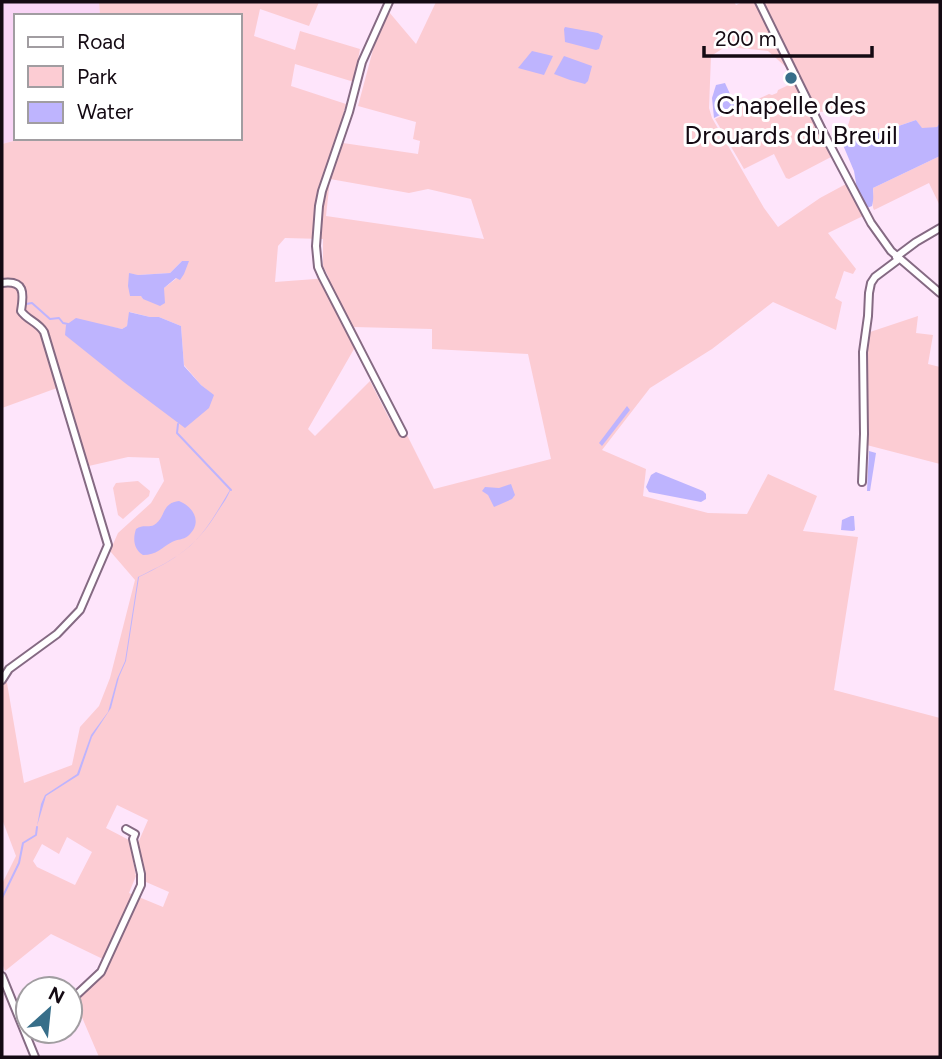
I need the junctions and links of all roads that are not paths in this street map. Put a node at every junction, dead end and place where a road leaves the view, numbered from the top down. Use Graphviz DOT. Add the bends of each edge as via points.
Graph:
graph roads {
  1 [pos="389,2"];
  2 [pos="759,2"];
  3 [pos="940,228"];
  4 [pos="898,258"];
  5 [pos="2,283"];
  6 [pos="940,293"];
  7 [pos="403,433"];
  8 [pos="862,482"];
  9 [pos="2,680"];
  10 [pos="126,829"];
  11 [pos="2,976"];
  12 [pos="84,988"];
  13 [pos="14,1003"];
  1 -- 7 [label="street" via="362,62 322,191 316,257"];
  2 -- 4 [label="street" via="865,213"];
  3 -- 4 [label="street"];
  4 -- 6 [label="street"];
  4 -- 8 [label="street" via="875,277 869,293 863,352"];
  5 -- 9 [label="street" via="17,284 24,297 21,311 44,332 107,545 80,610 57,634 9,669"];
  10 -- 12 [label="street" via="135,834 141,885 101,972"];
  11 -- 13 [label="street"];
}
